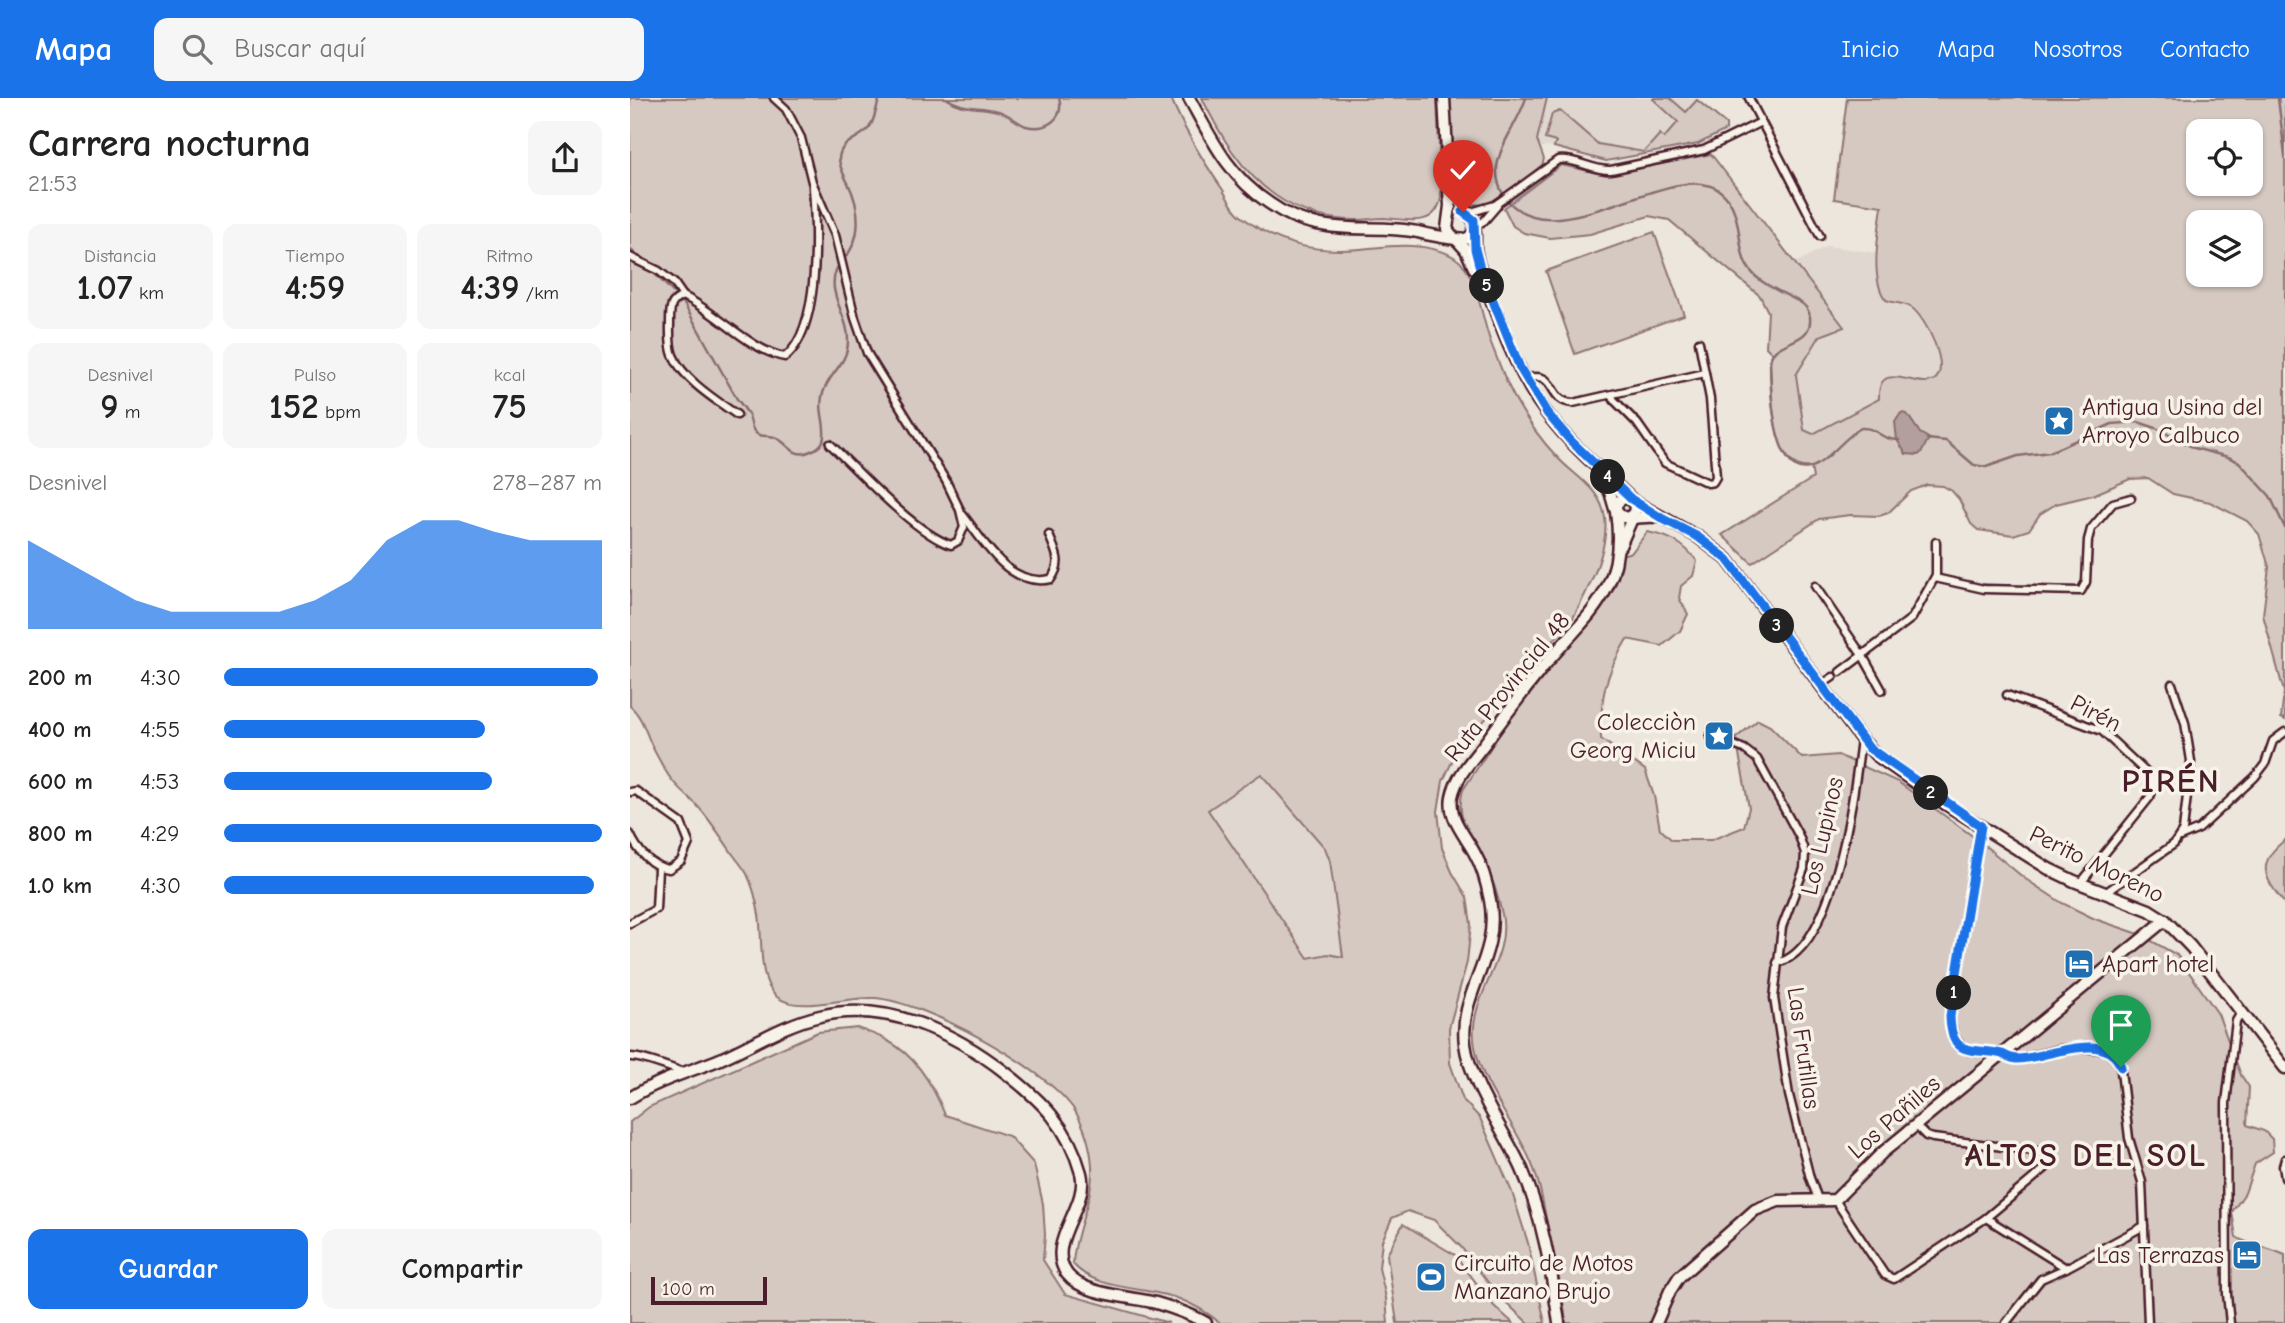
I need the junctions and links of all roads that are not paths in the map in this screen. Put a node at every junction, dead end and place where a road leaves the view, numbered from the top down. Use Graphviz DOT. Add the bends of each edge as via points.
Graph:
graph roads {
  1 [pos="774,98"];
  2 [pos="1189,98"];
  3 [pos="1444,98"];
  4 [pos="1749,98"];
  5 [pos="1761,122"];
  6 [pos="1448,165"];
  7 [pos="812,181"];
  8 [pos="1500,202"];
  9 [pos="1467,213"];
  10 [pos="1449,219"];
  11 [pos="1475,228"];
  12 [pos="1417,232"];
  13 [pos="1820,236"];
  14 [pos="1454,238"];
  15 [pos="630,257"];
  16 [pos="683,296"];
  17 [pos="1699,342"];
  18 [pos="1705,373"];
  19 [pos="1523,381"];
  20 [pos="1608,395"];
  21 [pos="737,415"];
  22 [pos="830,444"];
  23 [pos="2131,498"];
  24 [pos="1632,509"];
  25 [pos="960,510"];
  26 [pos="1616,511"];
  27 [pos="1663,519"];
  28 [pos="1049,535"];
  29 [pos="1936,542"];
  30 [pos="1617,556"];
  31 [pos="1935,578"];
  32 [pos="1815,586"];
  33 [pos="1863,656"];
  34 [pos="1840,673"];
  35 [pos="1833,677"];
  36 [pos="2172,684"];
  37 [pos="1822,685"];
  38 [pos="1882,690"];
  39 [pos="2007,695"];
  40 [pos="2285,732"];
  41 [pos="1710,736"];
  42 [pos="1861,739"];
  43 [pos="630,792"];
  44 [pos="1981,826"];
  45 [pos="630,834"];
  46 [pos="2180,837"];
  47 [pos="658,868"];
  48 [pos="2080,884"];
  49 [pos="2105,893"];
  50 [pos="2165,920"];
  51 [pos="630,923"];
  52 [pos="1777,963"];
  53 [pos="2242,1011"];
  54 [pos="630,1048"];
  55 [pos="2002,1054"];
  56 [pos="632,1056"];
  57 [pos="2285,1068"];
  58 [pos="685,1072"];
  59 [pos="630,1098"];
  60 [pos="1915,1125"];
  61 [pos="2285,1159"];
  62 [pos="2285,1178"];
  63 [pos="1818,1199"];
  64 [pos="1835,1199"];
  65 [pos="1986,1218"];
  66 [pos="2144,1226"];
  67 [pos="2066,1268"];
  68 [pos="1206,1323"];
  69 [pos="1559,1323"];
  70 [pos="1656,1323"];
  71 [pos="2006,1323"];
  72 [pos="2148,1323"];
  73 [pos="2230,1323"];
  1 -- 7 [label="street" via="786,109 801,138"];
  2 -- 12 [label="main road" via="1231,170 1276,208 1325,226"];
  3 -- 6 [label="main road, Ruta Provincial 48"];
  4 -- 5 [label="street"];
  5 -- 8 [label="street" via="1700,152 1611,170 1558,160"];
  5 -- 13 [label="street"];
  6 -- 9 [label="main road, Ruta Provincial 48"];
  6 -- 10 [label="main road, Ruta Provincial 48"];
  7 -- 16 [label="street" via="816,263 806,323 790,354 776,356 760,348"];
  7 -- 25 [label="street" via="835,235 867,353"];
  8 -- 9 [label="street"];
  8 -- 11 [label="street"];
  9 -- 10 [label="main road" via="1457,212"];
  9 -- 11 [label="main road, Ruta Provincial 48"];
  10 -- 12 [label="main road" via="1438,228"];
  10 -- 14 [label="main road, Ruta Provincial 48" via="1447,229"];
  11 -- 14 [label="main road" via="1468,238"];
  11 -- 19 [label="main road, Ruta Provincial 48" via="1478,263"];
  12 -- 14 [label="main road"];
  14 -- 19 [label="main road, Ruta Provincial 48" via="1469,255 1506,352"];
  15 -- 16 [label="street" via="659,271"];
  16 -- 21 [label="street" via="670,308 673,355 691,380"];
  17 -- 18 [label="street"];
  18 -- 20 [label="street"];
  18 -- 20 [label="street" via="1716,477 1712,483 1665,463 1640,426"];
  19 -- 20 [label="street" via="1544,377 1559,398 1569,403"];
  19 -- 24 [label="main road, Ruta Provincial 48"];
  19 -- 26 [label="main road, Ruta Provincial 48" via="1552,428 1606,484"];
  22 -- 25 [label="street" via="937,540 951,545 958,541 964,527"];
  23 -- 31 [label="street" via="2113,503 2091,529 2086,582 2081,591 1984,589"];
  24 -- 26 [label="main road" via="1621,517"];
  24 -- 26 [label="main road" via="1626,498 1619,500"];
  24 -- 27 [label="main road, Perito Moreno"];
  24 -- 27 [label="main road, Perito Moreno"];
  24 -- 30 [label="main road, Ruta Provincial 48"];
  25 -- 28 [label="street" via="1004,566 1037,582 1051,579 1058,569"];
  26 -- 30 [label="main road, Ruta Provincial 48"];
  27 -- 37 [label="main road, Perito Moreno" via="1727,559"];
  29 -- 31 [label="street"];
  30 -- 69 [label="main road, Ruta Provincial 48" via="1598,605 1491,735 1462,775 1452,799 1456,823 1483,872 1492,916 1489,948 1470,999 1465,1042 1478,1081 1529,1187"];
  31 -- 33 [label="street" via="1909,621"];
  32 -- 33 [label="street"];
  33 -- 34 [label="street"];
  33 -- 38 [label="street"];
  35 -- 37 [label="street"];
  36 -- 46 [label="street" via="2191,761"];
  37 -- 42 [label="main road, Perito Moreno"];
  39 -- 48 [label="street, Pirén" via="2102,731 2152,778 2150,797"];
  40 -- 46 [label="street" via="2273,741 2256,777 2199,830"];
  41 -- 52 [label="street, Las Frutillas" via="1757,759 1804,848 1804,869 1785,915"];
  42 -- 44 [label="main road, Perito Moreno" via="1876,755"];
  42 -- 52 [label="street, Los Lupinos" via="1853,803 1825,909 1793,956"];
  43 -- 47 [label="street" via="636,791 681,823 689,843 681,862 669,869"];
  44 -- 48 [label="main road, Perito Moreno"];
  44 -- 55 [label="street" via="1950,1025 1956,1041 1966,1050"];
  45 -- 47 [label="street"];
  46 -- 49 [label="street"];
  47 -- 51 [label="street" via="656,909"];
  48 -- 49 [label="main road, Perito Moreno"];
  49 -- 50 [label="main road, Perito Moreno"];
  50 -- 53 [label="main road, Perito Moreno"];
  50 -- 55 [label="main road, Los Pañiles"];
  52 -- 63 [label="street, Las Frutillas" via="1774,1006 1787,1083"];
  53 -- 57 [label="main road, Perito Moreno"];
  53 -- 73 [label="street" via="2236,1019 2226,1103"];
  54 -- 56 [label="street"];
  55 -- 60 [label="main road, Los Pañiles"];
  55 -- 66 [label="street" via="2018,1059 2082,1048 2106,1050 2117,1058 2129,1138 2141,1177"];
  56 -- 58 [label="street"];
  58 -- 59 [label="main road"];
  58 -- 68 [label="main road" via="821,1015 873,1013 927,1026 989,1060 1039,1099 1059,1123 1073,1148 1083,1183 1063,1241 1061,1257 1066,1272 1079,1285 1156,1303"];
  60 -- 64 [label="main road, Los Pañiles"];
  60 -- 65 [label="street" via="1933,1138 2046,1154 2047,1169"];
  61 -- 62 [label="street"];
  63 -- 64 [label="main road"];
  63 -- 70 [label="main road" via="1773,1202 1755,1210 1679,1277"];
  64 -- 65 [label="street" via="1891,1279"];
  65 -- 67 [label="street"];
  66 -- 67 [label="street"];
  66 -- 72 [label="street"];
  67 -- 71 [label="street" via="2039,1281"];
}
